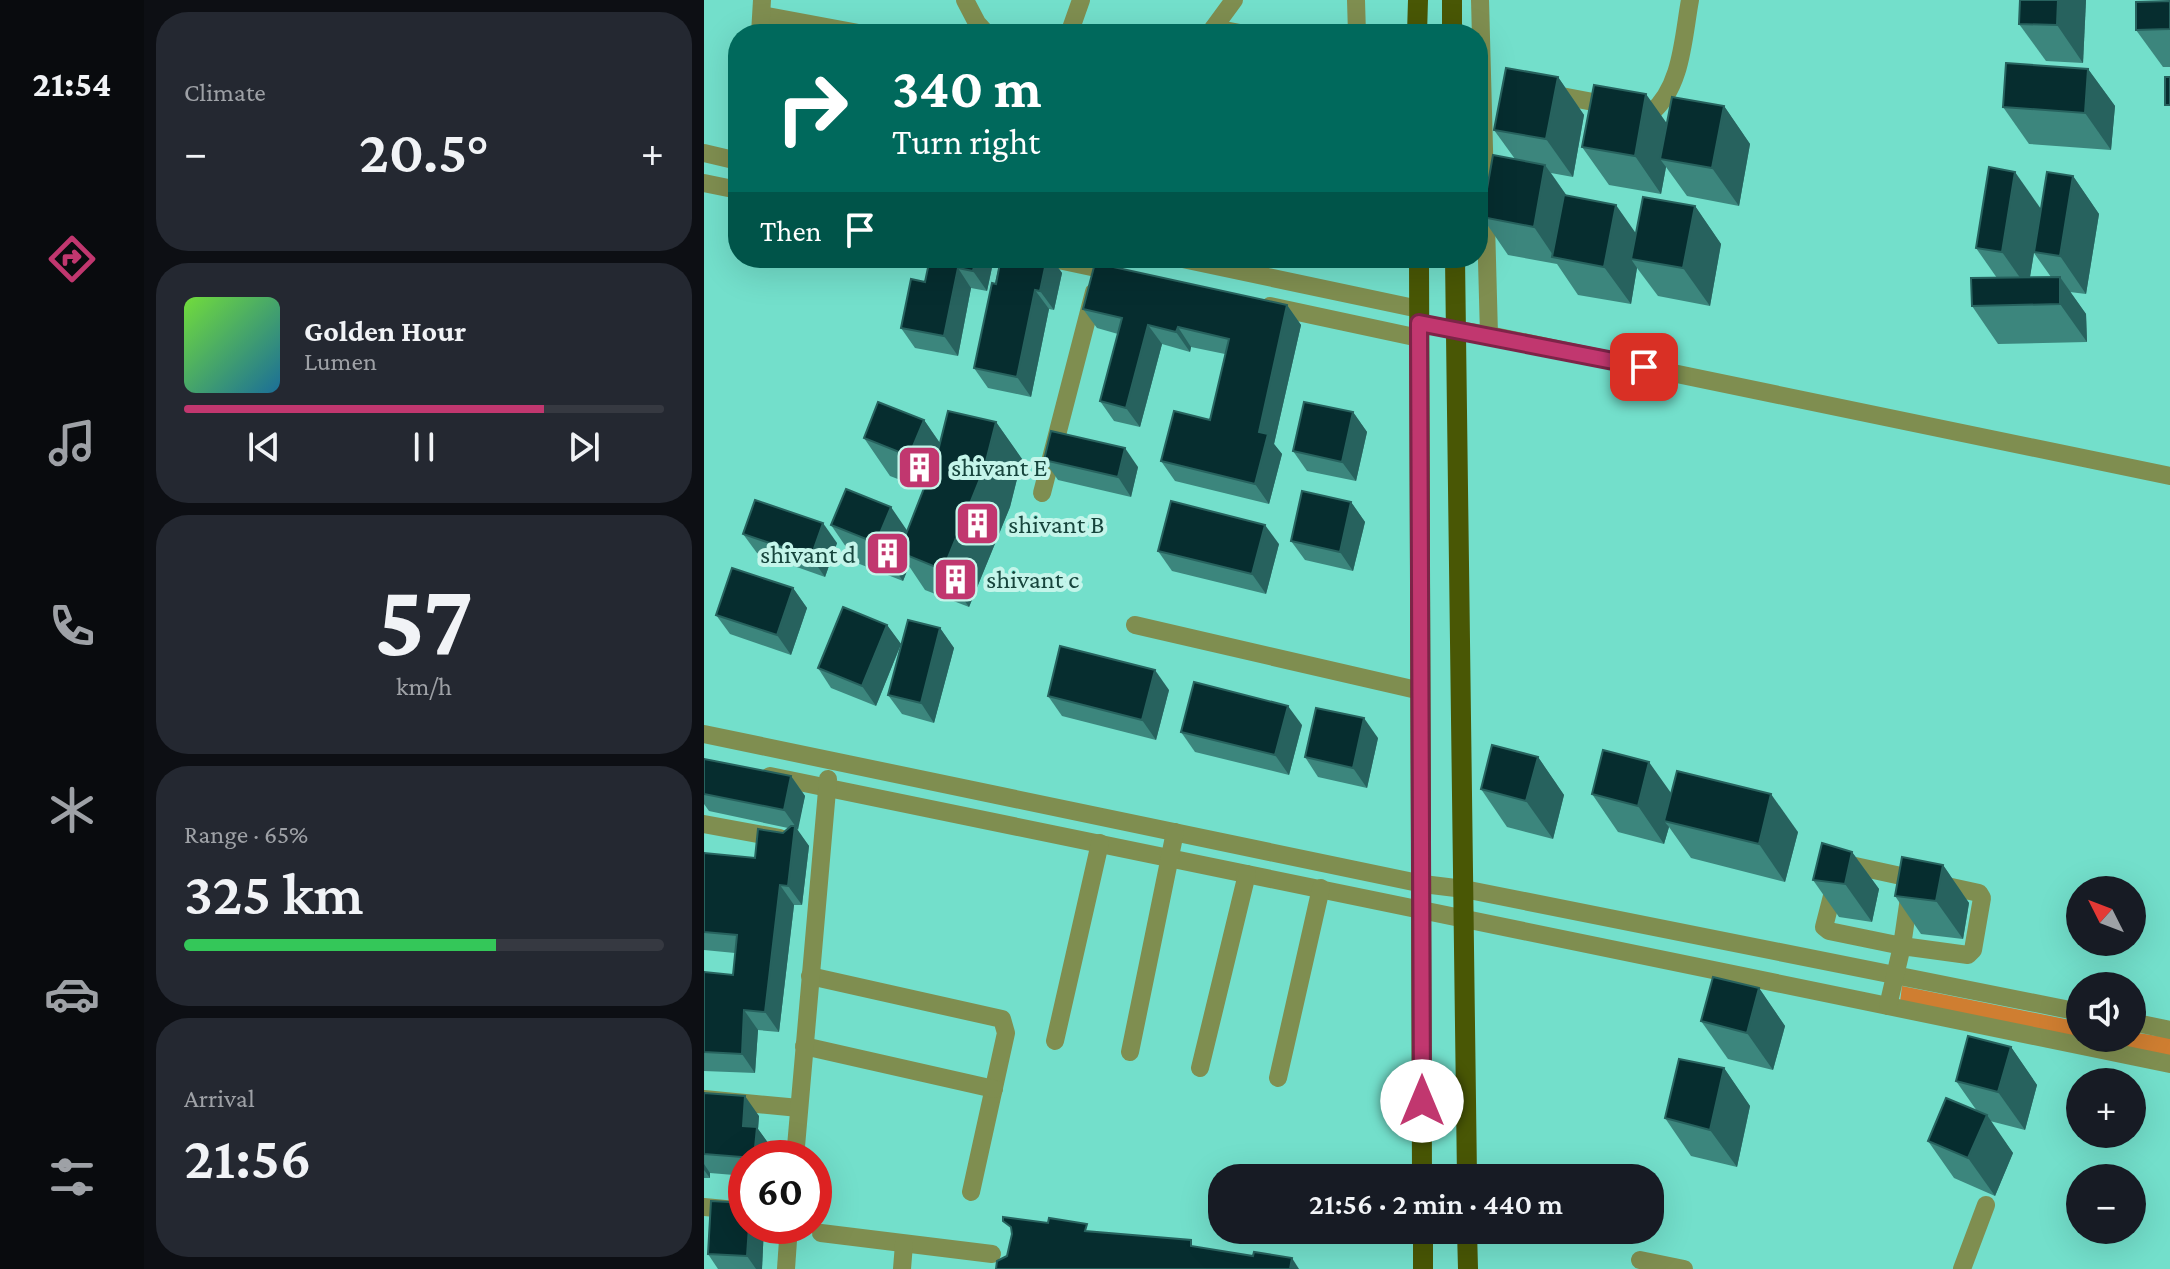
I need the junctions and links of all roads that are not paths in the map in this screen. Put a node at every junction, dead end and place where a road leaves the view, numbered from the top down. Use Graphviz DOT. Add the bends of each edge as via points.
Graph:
graph roads {
  1 [pos="965,0"];
  2 [pos="1081,0"];
  3 [pos="1234,0"];
  4 [pos="1356,0"];
  5 [pos="1418,0"];
  6 [pos="1452,0"];
  7 [pos="1480,0"];
  8 [pos="1690,0"];
  9 [pos="761,16"];
  10 [pos="807,24"];
  11 [pos="978,24"];
  12 [pos="1073,24"];
  13 [pos="1216,24"];
  14 [pos="1357,24"];
  15 [pos="1417,24"];
  16 [pos="1452,24"];
  17 [pos="1483,24"];
  18 [pos="1488,73"];
  19 [pos="1528,90"];
  20 [pos="704,153"];
  21 [pos="728,159"];
  22 [pos="704,183"];
  23 [pos="728,188"];
  24 [pos="1101,268"];
  25 [pos="1112,268"];
  26 [pos="1215,268"];
  27 [pos="1419,268"];
  28 [pos="1455,268"];
  29 [pos="1131,276"];
  30 [pos="1252,302"];
  31 [pos="1419,323"];
  32 [pos="1456,329"];
  33 [pos="1489,335"];
  34 [pos="2170,476"];
  35 [pos="1042,493"];
  36 [pos="1135,625"];
  37 [pos="1421,691"];
  38 [pos="704,734"];
  39 [pos="833,761"];
  40 [pos="749,772"];
  41 [pos="825,788"];
  42 [pos="704,824"];
  43 [pos="1175,832"];
  44 [pos="794,841"];
  45 [pos="1100,843"];
  46 [pos="1171,858"];
  47 [pos="1247,874"];
  48 [pos="1912,878"];
  49 [pos="1423,884"];
  50 [pos="1321,888"];
  51 [pos="1464,889"];
  52 [pos="1422,909"];
  53 [pos="1464,919"];
  54 [pos="1902,946"];
  55 [pos="1896,975"];
  56 [pos="810,976"];
  57 [pos="1888,1006"];
  58 [pos="2066,1009"];
  59 [pos="2146,1025"];
  60 [pos="2170,1030"];
  61 [pos="1055,1041"];
  62 [pos="804,1046"];
  63 [pos="1130,1052"];
  64 [pos="2170,1064"];
  65 [pos="1200,1068"];
  66 [pos="1278,1078"];
  67 [pos="994,1089"];
  68 [pos="704,1099"];
  69 [pos="799,1108"];
  70 [pos="796,1140"];
  71 [pos="1422,1164"];
  72 [pos="1467,1164"];
  73 [pos="971,1192"];
  74 [pos="1986,1205"];
  75 [pos="704,1207"];
  76 [pos="728,1209"];
  77 [pos="832,1234"];
  78 [pos="788,1244"];
  79 [pos="904,1244"];
  80 [pos="1423,1244"];
  81 [pos="1467,1244"];
  82 [pos="992,1254"];
  83 [pos="1640,1260"];
  84 [pos="786,1269"];
  85 [pos="902,1269"];
  86 [pos="1423,1269"];
  87 [pos="1468,1269"];
  88 [pos="1684,1269"];
  89 [pos="1962,1269"];
  1 -- 11 [label="street"];
  2 -- 12 [label="street"];
  3 -- 13 [label="street"];
  4 -- 14 [label="street"];
  5 -- 15 [label="main road"];
  6 -- 16 [label="main road"];
  7 -- 17 [label="street"];
  8 -- 19 [label="street" via="1673,87 1651,113"];
  9 -- 10 [label="street"];
  18 -- 33 [label="street"];
  20 -- 21 [label="street"];
  22 -- 23 [label="street"];
  24 -- 35 [label="street"];
  25 -- 29 [label="street"];
  26 -- 31 [label="street"];
  27 -- 31 [label="main road"];
  28 -- 32 [label="main road"];
  30 -- 31 [label="street"];
  31 -- 32 [label="street"];
  31 -- 37 [label="main road"];
  32 -- 33 [label="street"];
  32 -- 51 [label="main road"];
  33 -- 34 [label="street"];
  36 -- 37 [label="street"];
  37 -- 49 [label="main road"];
  38 -- 39 [label="street"];
  39 -- 41 [label="street"];
  39 -- 43 [label="street"];
  40 -- 41 [label="street"];
  41 -- 45 [label="street"];
  41 -- 56 [label="street"];
  42 -- 44 [label="street"];
  43 -- 46 [label="street"];
  43 -- 49 [label="street"];
  45 -- 46 [label="street"];
  45 -- 61 [label="street"];
  46 -- 47 [label="street"];
  46 -- 63 [label="street"];
  47 -- 50 [label="street"];
  47 -- 65 [label="street"];
  48 -- 54 [label="street"];
  48 -- 54 [label="street" via="1982,898 1968,955"];
  48 -- 54 [label="street" via="1840,865 1824,927"];
  49 -- 51 [label="street"];
  49 -- 52 [label="main road"];
  50 -- 52 [label="street"];
  50 -- 66 [label="street"];
  51 -- 53 [label="main road"];
  51 -- 55 [label="street"];
  52 -- 53 [label="street"];
  52 -- 71 [label="main road"];
  53 -- 57 [label="street"];
  53 -- 72 [label="main road"];
  54 -- 55 [label="street"];
  55 -- 57 [label="street"];
  55 -- 58 [label="street"];
  56 -- 62 [label="street"];
  56 -- 67 [label="street" via="1002,1019 1006,1033"];
  57 -- 64 [label="street"];
  59 -- 60 [label="street"];
  62 -- 67 [label="street"];
  62 -- 69 [label="street"];
  67 -- 73 [label="street"];
  68 -- 69 [label="street"];
  69 -- 70 [label="street"];
  74 -- 89 [label="street"];
  75 -- 76 [label="street"];
  77 -- 79 [label="street"];
  78 -- 84 [label="street"];
  79 -- 82 [label="street"];
  79 -- 85 [label="street"];
  80 -- 86 [label="main road"];
  81 -- 87 [label="main road"];
  83 -- 88 [label="street"];
}
